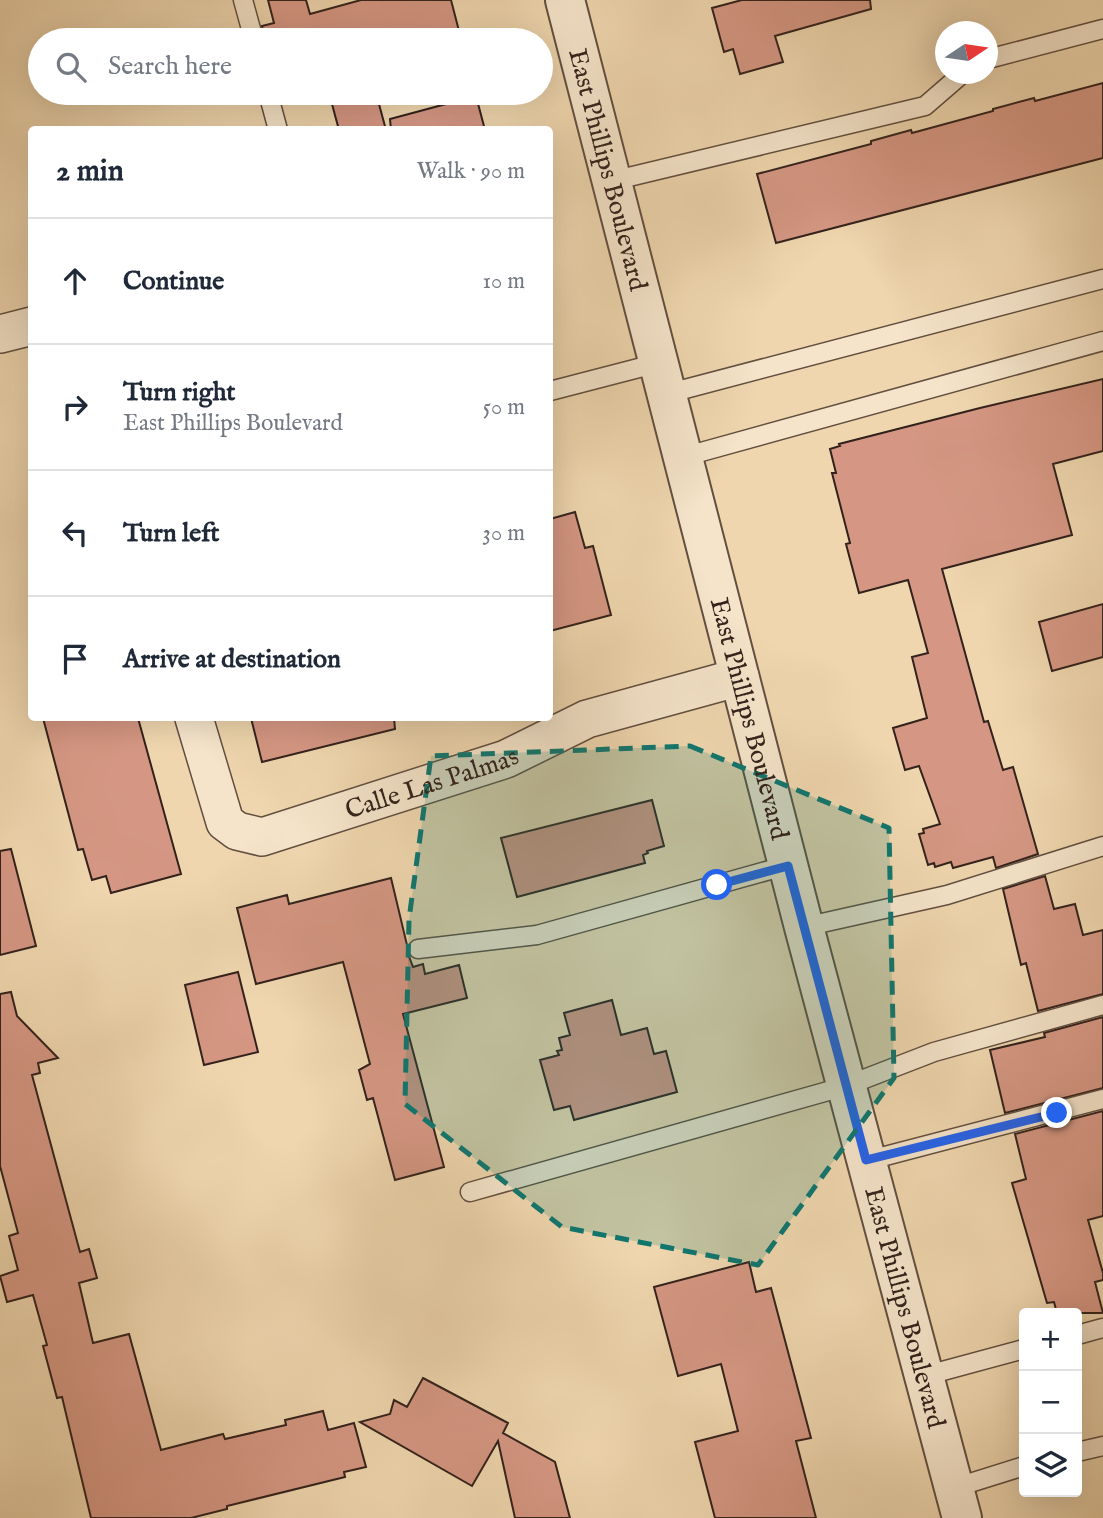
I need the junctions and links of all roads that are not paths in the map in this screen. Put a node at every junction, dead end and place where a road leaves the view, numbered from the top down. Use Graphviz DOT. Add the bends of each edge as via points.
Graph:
graph roads {
  1 [pos="243,0"];
  2 [pos="565,0"];
  3 [pos="251,28"];
  4 [pos="1103,29"];
  5 [pos="998,56"];
  6 [pos="950,84"];
  7 [pos="271,105"];
  8 [pos="277,126"];
  9 [pos="612,181"];
  10 [pos="1103,279"];
  11 [pos="28,327"];
  12 [pos="0,334"];
  13 [pos="1103,341"];
  14 [pos="662,378"];
  15 [pos="553,391"];
  16 [pos="683,457"];
  17 [pos="740,677"];
  18 [pos="195,721"];
  19 [pos="1103,846"];
  20 [pos="788,866"];
  21 [pos="804,927"];
  22 [pos="418,949"];
  23 [pos="1103,1005"];
  24 [pos="846,1086"];
  25 [pos="1103,1099"];
  26 [pos="866,1160"];
  27 [pos="470,1192"];
  28 [pos="1103,1328"];
  29 [pos="1082,1334"];
  30 [pos="1019,1350"];
  31 [pos="924,1376"];
  32 [pos="1103,1446"];
  33 [pos="1082,1451"];
  34 [pos="1019,1469"];
  35 [pos="958,1503"];
  1 -- 3 [label="lane"];
  2 -- 9 [label="street, East Phillips Boulevard"];
  4 -- 5 [label="lane"];
  6 -- 9 [label="lane" via="925,106"];
  7 -- 8 [label="lane"];
  9 -- 14 [label="street, East Phillips Boulevard"];
  10 -- 14 [label="lane"];
  11 -- 12 [label="street"];
  13 -- 16 [label="lane"];
  14 -- 15 [label="lane"];
  14 -- 16 [label="street, East Phillips Boulevard"];
  16 -- 17 [label="street, East Phillips Boulevard"];
  17 -- 18 [label="street, Calle Las Palmas" via="587,719 506,759 262,837 237,831 225,822"];
  17 -- 20 [label="street, East Phillips Boulevard"];
  19 -- 21 [label="lane" via="947,895"];
  20 -- 21 [label="street, East Phillips Boulevard"];
  20 -- 22 [label="lane" via="537,935"];
  21 -- 24 [label="street, East Phillips Boulevard"];
  23 -- 24 [label="lane" via="934,1052"];
  24 -- 26 [label="street, East Phillips Boulevard"];
  24 -- 27 [label="lane"];
  25 -- 26 [label="lane"];
  26 -- 31 [label="street, East Phillips Boulevard"];
  28 -- 29 [label="lane"];
  30 -- 31 [label="lane"];
  31 -- 35 [label="street, East Phillips Boulevard"];
  32 -- 33 [label="lane"];
  34 -- 35 [label="lane"];
}
